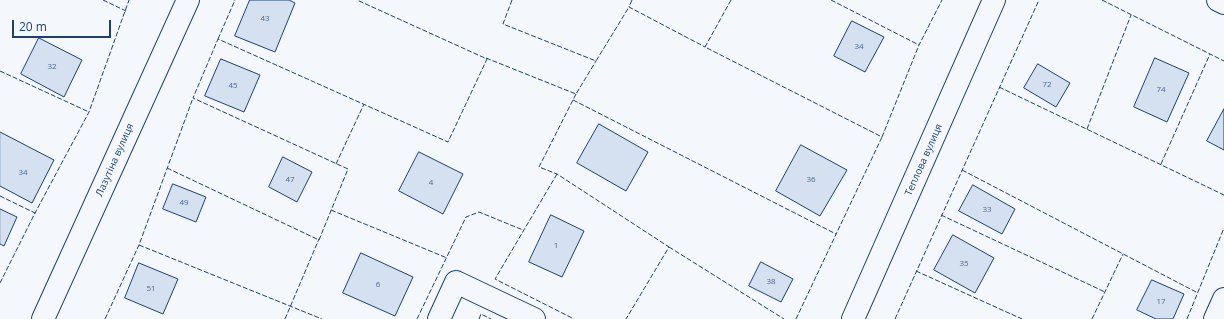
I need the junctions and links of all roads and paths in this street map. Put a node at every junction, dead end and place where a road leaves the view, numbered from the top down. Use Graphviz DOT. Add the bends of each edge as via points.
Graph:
graph roads {
  1 [pos="188,0"];
  2 [pos="994,0"];
  3 [pos="1218,0"];
  4 [pos="1224,3"];
  5 [pos="1224,299"];
  6 [pos="43,319"];
  7 [pos="439,319"];
  8 [pos="534,319"];
  9 [pos="853,319"];
  10 [pos="1215,319"];
  1 -- 6 [label="street, Лазутіна вулиця"];
  2 -- 9 [label="street, Теплова вулиця"];
  3 -- 4 [label="street"];
  5 -- 10 [label="street"];
  7 -- 8 [label="street" via="456,282"];
}
